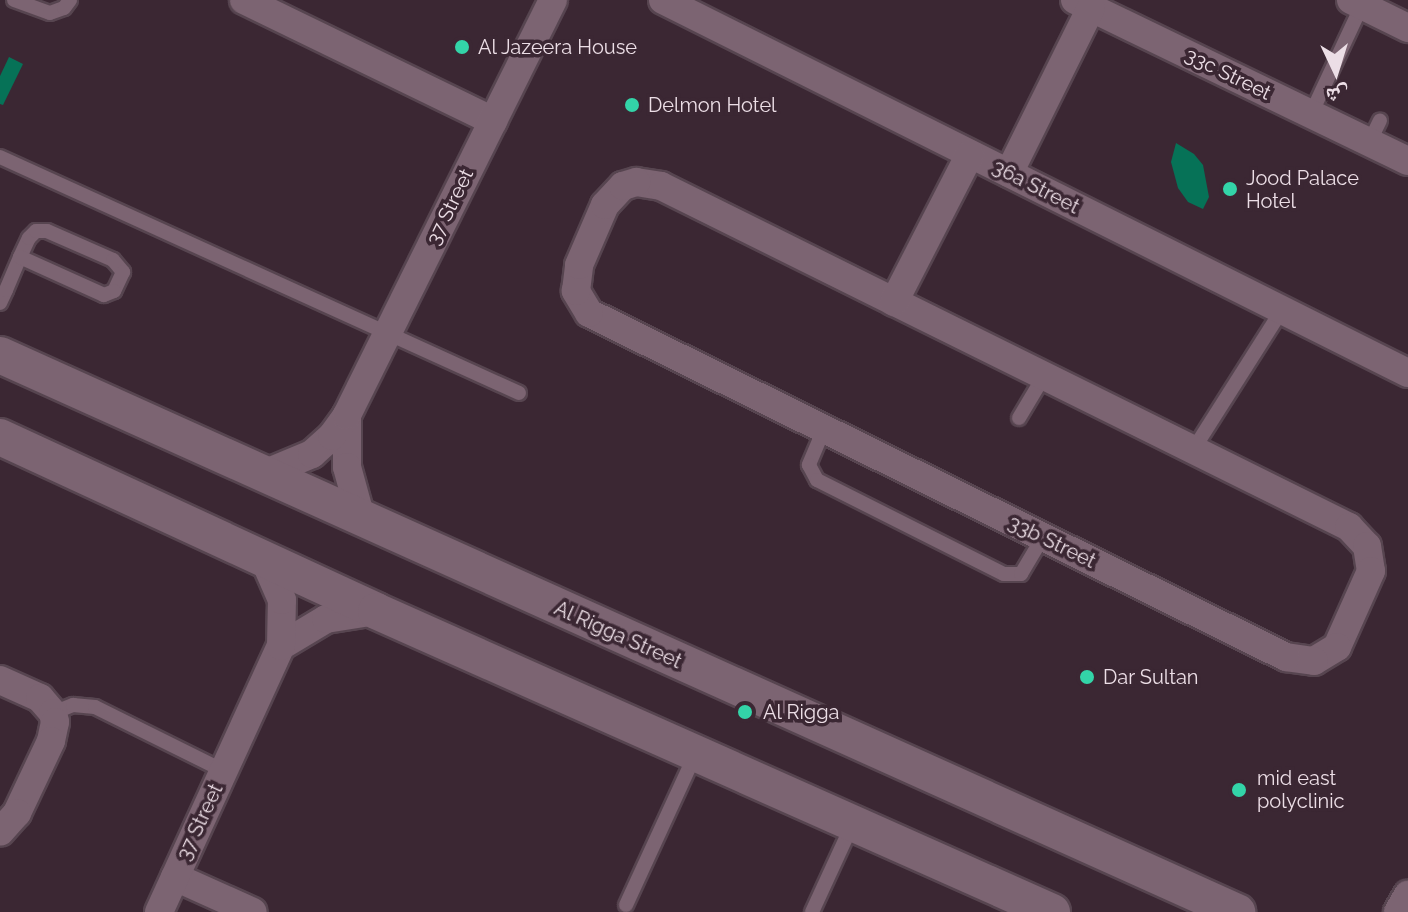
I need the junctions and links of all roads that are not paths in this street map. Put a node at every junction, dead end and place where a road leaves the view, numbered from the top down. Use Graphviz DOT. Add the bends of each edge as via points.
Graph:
graph roads {
  1 [pos="14,0"];
  2 [pos="70,0"];
  3 [pos="244,0"];
  4 [pos="553,0"];
  5 [pos="663,0"];
  6 [pos="1357,3"];
  7 [pos="1083,4"];
  8 [pos="1408,28"];
  9 [pos="1311,114"];
  10 [pos="493,121"];
  11 [pos="970,154"];
  12 [pos="0,157"];
  13 [pos="1408,161"];
  14 [pos="1009,173"];
  15 [pos="20,257"];
  16 [pos="894,302"];
  17 [pos="0,303"];
  18 [pos="1282,310"];
  19 [pos="388,334"];
  20 [pos="0,355"];
  21 [pos="1408,373"];
  22 [pos="1044,376"];
  23 [pos="519,393"];
  24 [pos="347,415"];
  25 [pos="1019,418"];
  26 [pos="824,429"];
  27 [pos="0,437"];
  28 [pos="1193,450"];
  29 [pos="264,474"];
  30 [pos="361,518"];
  31 [pos="1043,537"];
  32 [pos="264,559"];
  33 [pos="376,611"];
  34 [pos="281,646"];
  35 [pos="0,680"];
  36 [pos="53,713"];
  37 [pos="697,753"];
  38 [pos="224,771"];
  39 [pos="9,823"];
  40 [pos="853,823"];
  41 [pos="175,877"];
  42 [pos="626,905"];
  43 [pos="159,912"];
  44 [pos="253,912"];
  45 [pos="812,912"];
  46 [pos="1052,912"];
  47 [pos="1237,912"];
  1 -- 2 [label="lane" via="50,13"];
  3 -- 10 [label="street"];
  4 -- 10 [label="street, 37 Street"];
  5 -- 11 [label="street, 36a Street"];
  6 -- 8 [label="street"];
  6 -- 9 [label="lane"];
  7 -- 9 [label="street, 33c Street"];
  7 -- 14 [label="street, 33c Street"];
  9 -- 13 [label="street, 33c Street" via="1375,131"];
  10 -- 19 [label="street, 37 Street"];
  11 -- 14 [label="street, 36a Street"];
  11 -- 16 [label="street"];
  12 -- 19 [label="lane"];
  14 -- 18 [label="street, 36a Street"];
  15 -- 15 [label="lane" via="32,234 41,230 118,263 123,272 114,291 104,295"];
  15 -- 17 [label="lane"];
  16 -- 22 [label="street, 33b Street"];
  16 -- 26 [label="street, 33b Street" via="661,186 636,182 613,194 605,205 575,278 589,313"];
  18 -- 21 [label="street, 36a Street"];
  18 -- 28 [label="lane"];
  19 -- 23 [label="lane"];
  19 -- 24 [label="street, 37 Street"];
  20 -- 29 [label="street, Al Rigga Street"];
  22 -- 25 [label="lane"];
  22 -- 28 [label="street, 33b Street"];
  24 -- 29 [label="street, 37 Street" via="312,454"];
  24 -- 30 [label="street, 37 Street" via="347,467"];
  26 -- 31 [label="street, 33b Street"];
  26 -- 31 [label="lane" via="809,465 817,480 1004,574 1021,574"];
  27 -- 32 [label="street"];
  28 -- 31 [label="street, 33b Street" via="1349,527 1367,546 1367,583 1344,635 1327,657 1300,662 1286,657"];
  29 -- 30 [label="street, Al Rigga Street"];
  30 -- 47 [label="street, Al Rigga Street"];
  32 -- 33 [label="street"];
  32 -- 34 [label="street, 37 Street" via="282,600"];
  33 -- 34 [label="street" via="326,619"];
  33 -- 37 [label="street"];
  34 -- 38 [label="street, 37 Street"];
  35 -- 36 [label="street" via="40,698"];
  36 -- 38 [label="lane" via="73,705 95,707"];
  36 -- 39 [label="street" via="55,732"];
  37 -- 40 [label="street"];
  37 -- 42 [label="lane"];
  38 -- 41 [label="street, 37 Street"];
  40 -- 45 [label="lane"];
  40 -- 46 [label="street"];
  41 -- 43 [label="street, 37 Street"];
  41 -- 44 [label="street"];
}
